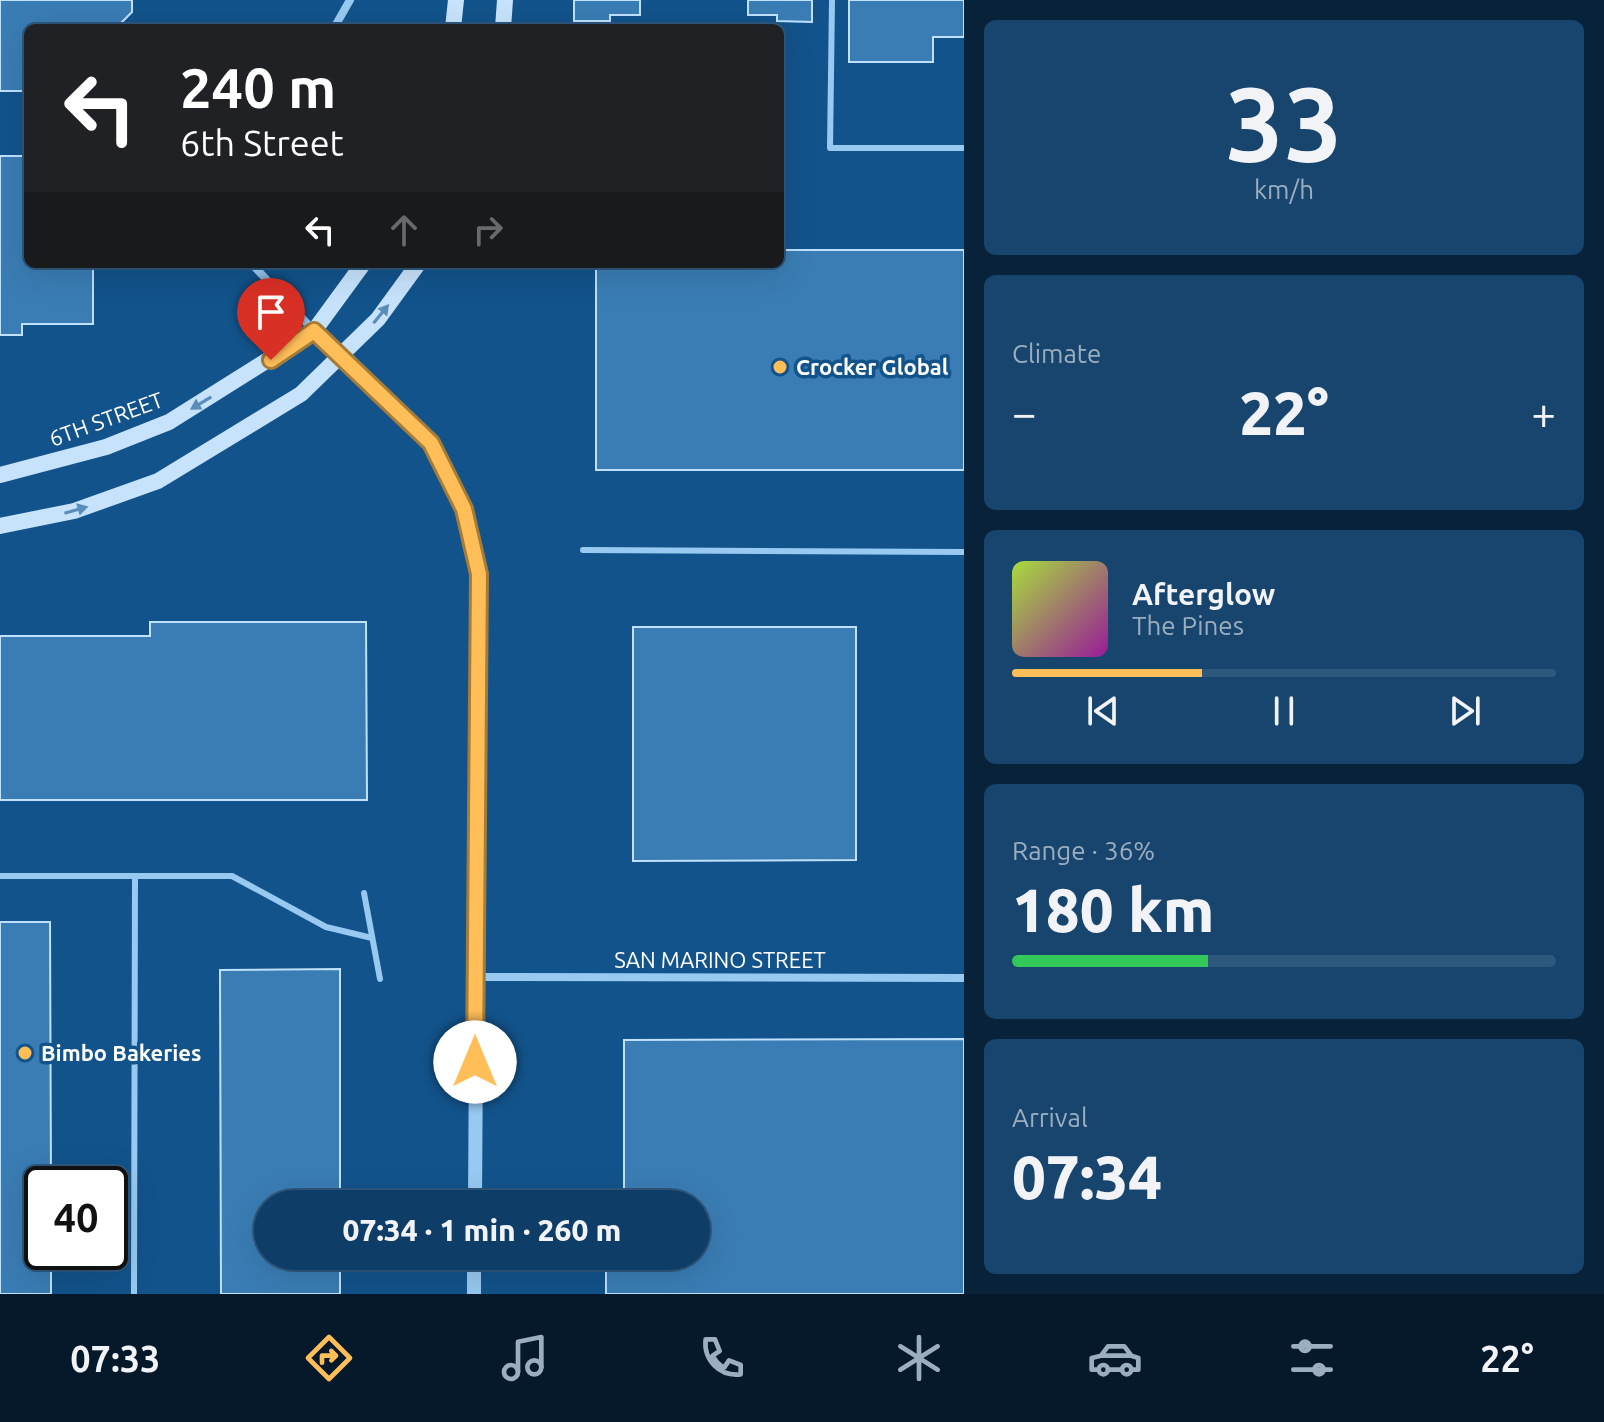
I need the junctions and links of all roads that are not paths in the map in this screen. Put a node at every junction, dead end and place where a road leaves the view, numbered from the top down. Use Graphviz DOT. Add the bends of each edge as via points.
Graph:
graph roads {
  1 [pos="350,0"];
  2 [pos="456,0"];
  3 [pos="505,0"];
  4 [pos="832,0"];
  5 [pos="336,24"];
  6 [pos="453,24"];
  7 [pos="503,24"];
  8 [pos="964,148"];
  9 [pos="256,268"];
  10 [pos="360,268"];
  11 [pos="415,268"];
  12 [pos="314,331"];
  13 [pos="338,357"];
  14 [pos="0,475"];
  15 [pos="0,526"];
  16 [pos="583,550"];
  17 [pos="964,552"];
  18 [pos="0,876"];
  19 [pos="135,876"];
  20 [pos="364,893"];
  21 [pos="372,938"];
  22 [pos="476,977"];
  23 [pos="964,978"];
  24 [pos="380,979"];
  25 [pos="475,1190"];
  26 [pos="474,1270"];
  27 [pos="134,1294"];
  28 [pos="474,1294"];
  1 -- 5 [label="street"];
  2 -- 6 [label="main road"];
  3 -- 7 [label="main road"];
  4 -- 8 [label="lane" via="830,148"];
  9 -- 12 [label="street"];
  10 -- 12 [label="main road, 6TH STREET"];
  13 -- 11 [label="main road, one-way" via="378,319"];
  12 -- 13 [label="street"];
  12 -- 14 [label="main road, 6TH STREET, one-way" via="169,422 106,447"];
  15 -- 13 [label="main road, one-way" via="74,511 158,481 301,394"];
  13 -- 22 [label="street" via="431,443 464,509 479,574"];
  16 -- 17 [label="lane"];
  18 -- 19 [label="lane"];
  19 -- 21 [label="lane" via="232,876 326,927"];
  19 -- 27 [label="lane"];
  20 -- 21 [label="lane"];
  21 -- 24 [label="lane"];
  22 -- 23 [label="street, SAN MARINO STREET"];
  22 -- 25 [label="street"];
  26 -- 28 [label="street"];
}
